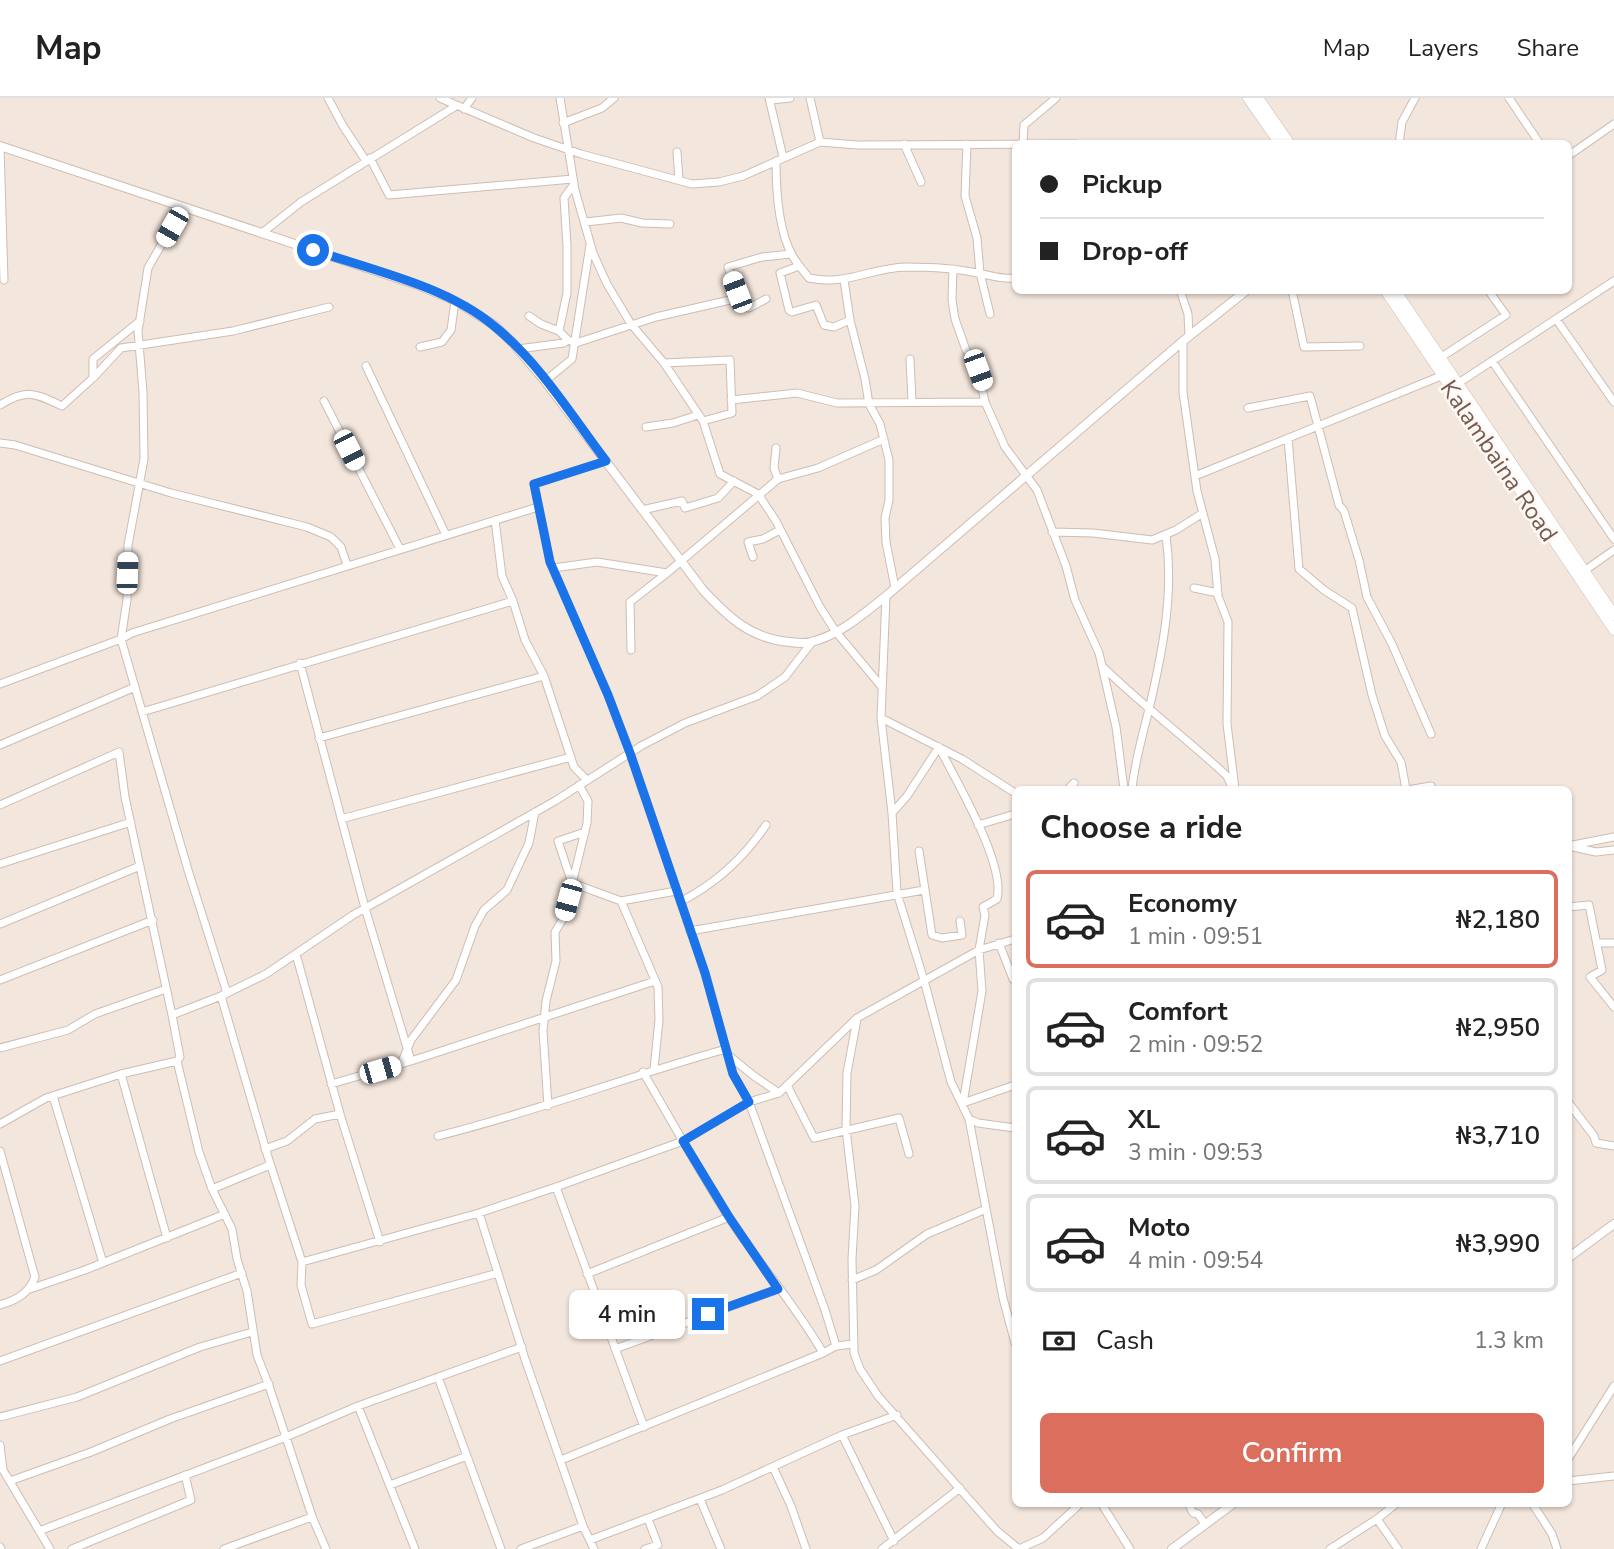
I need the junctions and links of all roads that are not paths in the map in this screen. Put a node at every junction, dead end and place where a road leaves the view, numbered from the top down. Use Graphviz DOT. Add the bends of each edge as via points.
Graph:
graph roads {
  1 [pos="328,98"];
  2 [pos="440,98"];
  3 [pos="472,98"];
  4 [pos="560,98"];
  5 [pos="614,98"];
  6 [pos="790,98"];
  7 [pos="810,98"];
  8 [pos="1056,98"];
  9 [pos="1248,98"];
  10 [pos="1258,98"];
  11 [pos="1415,98"];
  12 [pos="1509,98"];
  13 [pos="770,99"];
  14 [pos="460,107"];
  15 [pos="563,123"];
  16 [pos="1614,124"];
  17 [pos="1023,140"];
  18 [pos="1277,140"];
  19 [pos="1287,140"];
  20 [pos="1400,140"];
  21 [pos="1536,140"];
  22 [pos="820,142"];
  23 [pos="1012,143"];
  24 [pos="904,144"];
  25 [pos="967,144"];
  26 [pos="0,146"];
  27 [pos="569,149"];
  28 [pos="677,152"];
  29 [pos="1572,153"];
  30 [pos="368,159"];
  31 [pos="780,159"];
  32 [pos="679,180"];
  33 [pos="574,181"];
  34 [pos="920,182"];
  35 [pos="183,207"];
  36 [pos="586,222"];
  37 [pos="670,224"];
  38 [pos="262,233"];
  39 [pos="590,244"];
  40 [pos="791,254"];
  41 [pos="799,266"];
  42 [pos="953,269"];
  43 [pos="980,273"];
  44 [pos="1012,278"];
  45 [pos="4,280"];
  46 [pos="844,280"];
  47 [pos="1614,281"];
  48 [pos="1181,294"];
  49 [pos="1242,294"];
  50 [pos="1293,294"];
  51 [pos="1388,294"];
  52 [pos="1398,294"];
  53 [pos="1492,294"];
  54 [pos="732,298"];
  55 [pos="766,299"];
  56 [pos="455,301"];
  57 [pos="329,307"];
  58 [pos="990,314"];
  59 [pos="529,316"];
  60 [pos="1556,319"];
  61 [pos="140,320"];
  62 [pos="850,320"];
  63 [pos="631,324"];
  64 [pos="559,331"];
  65 [pos="1186,339"];
  66 [pos="572,342"];
  67 [pos="140,345"];
  68 [pos="420,346"];
  69 [pos="1360,346"];
  70 [pos="518,349"];
  71 [pos="1440,358"];
  72 [pos="910,359"];
  73 [pos="1492,361"];
  74 [pos="664,363"];
  75 [pos="366,366"];
  76 [pos="1441,376"];
  77 [pos="93,378"];
  78 [pos="545,381"];
  79 [pos="1457,384"];
  80 [pos="732,400"];
  81 [pos="324,401"];
  82 [pos="912,401"];
  83 [pos="985,402"];
  84 [pos="1614,402"];
  85 [pos="869,404"];
  86 [pos="0,405"];
  87 [pos="1248,408"];
  88 [pos="700,418"];
  89 [pos="1318,426"];
  90 [pos="646,427"];
  91 [pos="1288,438"];
  92 [pos="884,439"];
  93 [pos="0,443"];
  94 [pos="776,447"];
  95 [pos="606,461"];
  96 [pos="1027,476"];
  97 [pos="1195,477"];
  98 [pos="778,479"];
  99 [pos="734,481"];
  100 [pos="140,482"];
  101 [pos="758,494"];
  102 [pos="538,507"];
  103 [pos="642,510"];
  104 [pos="1203,513"];
  105 [pos="495,520"];
  106 [pos="780,530"];
  107 [pos="1052,532"];
  108 [pos="446,535"];
  109 [pos="1166,535"];
  110 [pos="1614,539"];
  111 [pos="400,549"];
  112 [pos="1614,550"];
  113 [pos="753,557"];
  114 [pos="681,562"];
  115 [pos="347,565"];
  116 [pos="553,568"];
  117 [pos="1584,571"];
  118 [pos="667,573"];
  119 [pos="895,588"];
  120 [pos="1194,588"];
  121 [pos="1218,593"];
  122 [pos="886,596"];
  123 [pos="513,601"];
  124 [pos="1614,615"];
  125 [pos="1614,630"];
  126 [pos="836,632"];
  127 [pos="121,639"];
  128 [pos="812,642"];
  129 [pos="631,650"];
  130 [pos="300,663"];
  131 [pos="1103,667"];
  132 [pos="544,676"];
  133 [pos="0,684"];
  134 [pos="135,687"];
  135 [pos="883,687"];
  136 [pos="1149,707"];
  137 [pos="142,712"];
  138 [pos="881,718"];
  139 [pos="1430,734"];
  140 [pos="319,738"];
  141 [pos="0,745"];
  142 [pos="939,747"];
  143 [pos="630,753"];
  144 [pos="571,757"];
  145 [pos="587,780"];
  146 [pos="579,785"];
  147 [pos="1124,786"];
  148 [pos="1132,786"];
  149 [pos="1232,786"];
  150 [pos="1234,786"];
  151 [pos="1405,786"];
  152 [pos="1012,791"];
  153 [pos="0,805"];
  154 [pos="535,812"];
  155 [pos="892,813"];
  156 [pos="1012,815"];
  157 [pos="341,820"];
  158 [pos="131,822"];
  159 [pos="766,825"];
  160 [pos="978,825"];
  161 [pos="585,832"];
  162 [pos="1614,837"];
  163 [pos="1572,845"];
  164 [pos="1572,847"];
  165 [pos="1614,850"];
  166 [pos="919,851"];
  167 [pos="0,864"];
  168 [pos="140,866"];
  169 [pos="572,883"];
  170 [pos="924,890"];
  171 [pos="676,891"];
  172 [pos="897,895"];
  173 [pos="621,901"];
  174 [pos="680,902"];
  175 [pos="1572,907"];
  176 [pos="365,908"];
  177 [pos="153,920"];
  178 [pos="960,922"];
  179 [pos="0,924"];
  180 [pos="690,932"];
  181 [pos="1012,940"];
  182 [pos="999,943"];
  183 [pos="1597,943"];
  184 [pos="1614,943"];
  185 [pos="979,950"];
  186 [pos="296,954"];
  187 [pos="1012,976"];
  188 [pos="0,980"];
  189 [pos="924,980"];
  190 [pos="655,981"];
  191 [pos="166,989"];
  192 [pos="224,995"];
  193 [pos="1614,1007"];
  194 [pos="172,1015"];
  195 [pos="545,1017"];
  196 [pos="857,1018"];
  197 [pos="0,1048"];
  198 [pos="408,1049"];
  199 [pos="727,1051"];
  200 [pos="177,1061"];
  201 [pos="411,1061"];
  202 [pos="401,1064"];
  203 [pos="654,1069"];
  204 [pos="643,1072"];
  205 [pos="121,1074"];
  206 [pos="331,1084"];
  207 [pos="787,1085"];
  208 [pos="1012,1086"];
  209 [pos="779,1093"];
  210 [pos="53,1096"];
  211 [pos="749,1102"];
  212 [pos="963,1102"];
  213 [pos="548,1106"];
  214 [pos="1572,1107"];
  215 [pos="340,1114"];
  216 [pos="970,1119"];
  217 [pos="0,1124"];
  218 [pos="1012,1128"];
  219 [pos="846,1131"];
  220 [pos="438,1136"];
  221 [pos="683,1141"];
  222 [pos="1614,1146"];
  223 [pos="265,1149"];
  224 [pos="0,1151"];
  225 [pos="909,1154"];
  226 [pos="270,1165"];
  227 [pos="556,1187"];
  228 [pos="212,1189"];
  229 [pos="986,1209"];
  230 [pos="479,1213"];
  231 [pos="225,1214"];
  232 [pos="729,1217"];
  233 [pos="1614,1224"];
  234 [pos="167,1238"];
  235 [pos="380,1242"];
  236 [pos="1572,1255"];
  237 [pos="302,1262"];
  238 [pos="103,1263"];
  239 [pos="242,1273"];
  240 [pos="498,1273"];
  241 [pos="587,1274"];
  242 [pos="852,1280"];
  243 [pos="30,1289"];
  244 [pos="778,1289"];
  245 [pos="0,1305"];
  246 [pos="1012,1331"];
  247 [pos="252,1332"];
  248 [pos="853,1344"];
  249 [pos="836,1346"];
  250 [pos="522,1347"];
  251 [pos="615,1349"];
  252 [pos="823,1353"];
  253 [pos="0,1361"];
  254 [pos="439,1377"];
  255 [pos="269,1384"];
  256 [pos="1614,1386"];
  257 [pos="358,1406"];
  258 [pos="897,1415"];
  259 [pos="0,1417"];
  260 [pos="643,1427"];
  261 [pos="842,1435"];
  262 [pos="286,1437"];
  263 [pos="0,1445"];
  264 [pos="1572,1453"];
  265 [pos="467,1456"];
  266 [pos="561,1460"];
  267 [pos="773,1468"];
  268 [pos="185,1475"];
  269 [pos="1614,1476"];
  270 [pos="9,1481"];
  271 [pos="1572,1481"];
  272 [pos="390,1485"];
  273 [pos="960,1488"];
  274 [pos="700,1499"];
  275 [pos="1077,1507"];
  276 [pos="1104,1507"];
  277 [pos="1190,1507"];
  278 [pos="1228,1507"];
  279 [pos="1392,1507"];
  280 [pos="1500,1507"];
  281 [pos="1535,1507"];
  282 [pos="312,1517"];
  283 [pos="649,1519"];
  284 [pos="1377,1519"];
  285 [pos="1205,1524"];
  286 [pos="583,1526"];
  287 [pos="39,1531"];
  288 [pos="590,1540"];
  289 [pos="894,1541"];
  290 [pos="659,1547"];
  291 [pos="50,1549"];
  292 [pos="72,1549"];
  293 [pos="224,1549"];
  294 [pos="326,1549"];
  295 [pos="415,1549"];
  296 [pos="501,1549"];
  297 [pos="521,1549"];
  298 [pos="594,1549"];
  299 [pos="645,1549"];
  300 [pos="721,1549"];
  301 [pos="806,1549"];
  302 [pos="882,1549"];
  303 [pos="1019,1549"];
  304 [pos="1130,1549"];
  305 [pos="1172,1549"];
  306 [pos="1330,1549"];
  307 [pos="1398,1549"];
  308 [pos="1481,1549"];
  309 [pos="1557,1549"];
  1 -- 30 [label="street"];
  2 -- 14 [label="street"];
  3 -- 14 [label="street"];
  4 -- 15 [label="street"];
  5 -- 15 [label="street" via="602,108"];
  6 -- 13 [label="street"];
  7 -- 22 [label="street"];
  8 -- 17 [label="street" via="1024,125"];
  9 -- 18 [label="main road"];
  10 -- 19 [label="main road"];
  11 -- 20 [label="street" via="1402,122"];
  12 -- 21 [label="street"];
  13 -- 31 [label="street"];
  14 -- 27 [label="street"];
  14 -- 30 [label="street"];
  15 -- 27 [label="street"];
  16 -- 29 [label="street"];
  22 -- 24 [label="street"];
  22 -- 31 [label="street"];
  23 -- 25 [label="street"];
  24 -- 25 [label="street"];
  24 -- 34 [label="street"];
  25 -- 43 [label="street" via="965,196 977,238"];
  26 -- 35 [label="street"];
  26 -- 45 [label="street"];
  27 -- 32 [label="street"];
  27 -- 33 [label="street"];
  28 -- 32 [label="street"];
  30 -- 33 [label="street" via="389,195"];
  30 -- 38 [label="street"];
  31 -- 32 [label="street" via="719,182"];
  31 -- 40 [label="street" via="779,200"];
  33 -- 36 [label="street"];
  33 -- 64 [label="street" via="564,198 567,293"];
  35 -- 38 [label="street"];
  35 -- 61 [label="street" via="148,268"];
  36 -- 37 [label="street" via="621,218"];
  36 -- 39 [label="street"];
  38 -- 56 [label="street"];
  39 -- 63 [label="street"];
  39 -- 66 [label="street"];
  40 -- 41 [label="street"];
  40 -- 54 [label="street" via="728,267 738,296"];
  41 -- 46 [label="street" via="809,278"];
  41 -- 62 [label="street" via="780,273 789,310 816,305 824,325 834,327"];
  42 -- 43 [label="street"];
  42 -- 46 [label="street" via="904,267"];
  42 -- 83 [label="street" via="955,319 978,370"];
  43 -- 44 [label="street"];
  43 -- 58 [label="street"];
  46 -- 62 [label="street"];
  47 -- 60 [label="street"];
  48 -- 65 [label="street" via="1188,314"];
  49 -- 65 [label="street"];
  50 -- 69 [label="street" via="1304,347"];
  51 -- 76 [label="main road, Kalambaina Road"];
  52 -- 71 [label="main road"];
  53 -- 71 [label="street" via="1506,315"];
  54 -- 55 [label="street" via="738,306 749,308"];
  54 -- 63 [label="street"];
  56 -- 68 [label="street" via="451,330 442,342"];
  56 -- 70 [label="street" via="494,325"];
  57 -- 67 [label="street" via="233,331"];
  59 -- 64 [label="street"];
  60 -- 73 [label="street"];
  60 -- 84 [label="street"];
  61 -- 67 [label="street"];
  61 -- 77 [label="street" via="93,359"];
  62 -- 85 [label="street"];
  63 -- 66 [label="street"];
  63 -- 74 [label="street"];
  64 -- 66 [label="street"];
  65 -- 96 [label="street"];
  65 -- 97 [label="street" via="1183,392"];
  66 -- 70 [label="street"];
  66 -- 78 [label="street" via="572,359"];
  67 -- 77 [label="street" via="121,348"];
  67 -- 100 [label="street" via="144,392"];
  70 -- 78 [label="street"];
  71 -- 79 [label="main road"];
  72 -- 82 [label="street"];
  73 -- 79 [label="street"];
  73 -- 110 [label="street"];
  74 -- 80 [label="street" via="730,360"];
  74 -- 88 [label="street"];
  75 -- 108 [label="street"];
  76 -- 89 [label="street"];
  76 -- 125 [label="main road, Kalambaina Road"];
  77 -- 86 [label="street" via="62,406 38,395 18,393"];
  78 -- 95 [label="street"];
  79 -- 117 [label="main road"];
  80 -- 85 [label="street" via="797,393 837,403"];
  80 -- 88 [label="street" via="729,415"];
  81 -- 111 [label="street"];
  82 -- 83 [label="street"];
  82 -- 85 [label="street"];
  83 -- 96 [label="street" via="1005,447"];
  85 -- 92 [label="street"];
  87 -- 89 [label="street" via="1310,396"];
  88 -- 90 [label="street"];
  88 -- 99 [label="street" via="720,474"];
  89 -- 91 [label="street"];
  89 -- 139 [label="street" via="1367,597"];
  91 -- 97 [label="street"];
  91 -- 151 [label="street" via="1299,569 1352,608 1372,695 1385,736 1401,762"];
  92 -- 98 [label="street" via="818,468"];
  92 -- 119 [label="street" via="889,460 885,518"];
  93 -- 100 [label="street"];
  94 -- 98 [label="street"];
  95 -- 102 [label="street" via="534,484"];
  95 -- 103 [label="street"];
  96 -- 107 [label="street"];
  96 -- 119 [label="street"];
  97 -- 104 [label="street"];
  98 -- 101 [label="street"];
  99 -- 101 [label="street"];
  99 -- 103 [label="street" via="718,498 685,508 682,501"];
  100 -- 115 [label="street" via="307,527 331,537 341,547"];
  100 -- 127 [label="street" via="128,545"];
  101 -- 106 [label="street"];
  101 -- 114 [label="street"];
  102 -- 105 [label="street"];
  102 -- 116 [label="street"];
  103 -- 114 [label="street"];
  104 -- 109 [label="street"];
  104 -- 121 [label="street"];
  105 -- 108 [label="street"];
  105 -- 123 [label="street" via="502,576"];
  106 -- 113 [label="street" via="748,542"];
  106 -- 126 [label="street"];
  107 -- 109 [label="street" via="1152,540"];
  107 -- 131 [label="street"];
  108 -- 111 [label="street"];
  109 -- 136 [label="street" via="1168,611"];
  111 -- 115 [label="street"];
  112 -- 117 [label="street"];
  114 -- 118 [label="street"];
  114 -- 128 [label="street" via="728,617 752,633 779,641"];
  115 -- 127 [label="street"];
  116 -- 118 [label="street" via="597,562"];
  116 -- 143 [label="street"];
  117 -- 124 [label="main road"];
  118 -- 129 [label="street" via="630,602"];
  119 -- 122 [label="street"];
  120 -- 121 [label="street"];
  121 -- 150 [label="street" via="1228,622 1228,737"];
  122 -- 126 [label="street"];
  122 -- 135 [label="street"];
  123 -- 130 [label="street"];
  123 -- 132 [label="street" via="525,640"];
  126 -- 128 [label="street"];
  126 -- 135 [label="street"];
  127 -- 133 [label="street"];
  127 -- 134 [label="street"];
  128 -- 143 [label="street" via="785,677 757,696 685,723"];
  130 -- 137 [label="street"];
  130 -- 140 [label="street"];
  131 -- 136 [label="street"];
  131 -- 147 [label="street"];
  132 -- 140 [label="street"];
  132 -- 144 [label="street"];
  134 -- 137 [label="street"];
  134 -- 141 [label="street"];
  135 -- 138 [label="street"];
  136 -- 148 [label="street"];
  136 -- 149 [label="street" via="1227,776"];
  137 -- 192 [label="street"];
  138 -- 142 [label="street"];
  138 -- 155 [label="street"];
  140 -- 157 [label="street"];
  142 -- 152 [label="street"];
  142 -- 155 [label="street"];
  142 -- 160 [label="street"];
  143 -- 145 [label="street"];
  143 -- 171 [label="street"];
  144 -- 145 [label="street"];
  144 -- 157 [label="street"];
  145 -- 146 [label="street"];
  146 -- 154 [label="street"];
  146 -- 161 [label="street" via="588,801"];
  153 -- 158 [label="street" via="119,752"];
  154 -- 176 [label="street"];
  154 -- 198 [label="street" via="529,843 507,890 484,910 456,980"];
  155 -- 172 [label="street"];
  156 -- 160 [label="street"];
  157 -- 176 [label="street"];
  158 -- 167 [label="street"];
  158 -- 168 [label="street"];
  159 -- 174 [label="street" via="723,875"];
  160 -- 185 [label="street" via="999,889 996,899 983,907"];
  161 -- 169 [label="street"];
  161 -- 169 [label="street" via="558,841"];
  162 -- 163 [label="street"];
  164 -- 165 [label="street"];
  166 -- 170 [label="street"];
  168 -- 177 [label="street"];
  168 -- 179 [label="street"];
  169 -- 173 [label="street"];
  169 -- 195 [label="street" via="564,917 555,932 556,961"];
  170 -- 172 [label="street"];
  170 -- 178 [label="street" via="932,935 962,935"];
  171 -- 173 [label="street"];
  171 -- 174 [label="street"];
  172 -- 180 [label="street"];
  172 -- 189 [label="street"];
  173 -- 190 [label="street"];
  174 -- 180 [label="street"];
  175 -- 183 [label="street" via="1590,905"];
  176 -- 186 [label="street"];
  176 -- 198 [label="street"];
  177 -- 188 [label="street"];
  177 -- 191 [label="street"];
  180 -- 199 [label="street"];
  181 -- 182 [label="street"];
  182 -- 185 [label="street"];
  182 -- 187 [label="street"];
  183 -- 184 [label="street"];
  183 -- 193 [label="street" via="1602,970 1590,977"];
  185 -- 189 [label="street"];
  185 -- 212 [label="street" via="982,991"];
  186 -- 192 [label="street"];
  186 -- 206 [label="street"];
  189 -- 196 [label="street"];
  189 -- 212 [label="street" via="951,1082"];
  190 -- 195 [label="street"];
  190 -- 203 [label="street" via="659,1020"];
  191 -- 194 [label="street"];
  191 -- 197 [label="street" via="95,1014 68,1030"];
  192 -- 194 [label="street"];
  192 -- 223 [label="street"];
  194 -- 200 [label="street"];
  195 -- 201 [label="street"];
  195 -- 213 [label="street"];
  196 -- 207 [label="street"];
  196 -- 219 [label="street" via="847,1073"];
  198 -- 201 [label="street"];
  198 -- 202 [label="street"];
  199 -- 203 [label="street"];
  199 -- 209 [label="street"];
  199 -- 211 [label="street" via="733,1074"];
  200 -- 205 [label="street"];
  200 -- 228 [label="street"];
  201 -- 202 [label="street"];
  202 -- 206 [label="street"];
  203 -- 204 [label="street"];
  204 -- 213 [label="street"];
  204 -- 221 [label="street"];
  205 -- 210 [label="street"];
  205 -- 234 [label="street"];
  206 -- 215 [label="street"];
  207 -- 209 [label="street"];
  207 -- 219 [label="street" via="814,1138"];
  208 -- 212 [label="street"];
  209 -- 211 [label="street"];
  210 -- 217 [label="street"];
  210 -- 238 [label="street"];
  211 -- 221 [label="street"];
  211 -- 249 [label="street"];
  212 -- 216 [label="street"];
  213 -- 220 [label="street"];
  214 -- 222 [label="street" via="1596,1143"];
  215 -- 223 [label="street" via="315,1119 287,1141"];
  215 -- 235 [label="street"];
  216 -- 218 [label="street"];
  216 -- 229 [label="street"];
  219 -- 225 [label="street" via="899,1118"];
  219 -- 242 [label="street" via="855,1206"];
  221 -- 227 [label="street"];
  221 -- 232 [label="street"];
  223 -- 226 [label="street"];
  224 -- 243 [label="street" via="35,1277"];
  226 -- 228 [label="street"];
  226 -- 237 [label="street"];
  227 -- 230 [label="street"];
  227 -- 241 [label="street"];
  228 -- 231 [label="street"];
  229 -- 242 [label="street" via="928,1234 876,1270"];
  229 -- 246 [label="street"];
  230 -- 235 [label="street"];
  230 -- 240 [label="street"];
  231 -- 234 [label="street"];
  231 -- 239 [label="street"];
  232 -- 241 [label="street"];
  232 -- 244 [label="street"];
  233 -- 236 [label="street"];
  234 -- 238 [label="street"];
  235 -- 237 [label="street"];
  237 -- 240 [label="street" via="301,1285 312,1324"];
  238 -- 243 [label="street"];
  239 -- 247 [label="street"];
  239 -- 253 [label="street"];
  240 -- 250 [label="street"];
  241 -- 251 [label="street"];
  242 -- 248 [label="street"];
  243 -- 245 [label="street"];
  244 -- 251 [label="street"];
  244 -- 252 [label="street" via="803,1318"];
  247 -- 255 [label="street"];
  247 -- 259 [label="street" via="200,1347 77,1397"];
  248 -- 249 [label="street"];
  248 -- 258 [label="street" via="860,1369"];
  249 -- 252 [label="street"];
  250 -- 254 [label="street"];
  250 -- 266 [label="street"];
  251 -- 260 [label="street"];
  252 -- 260 [label="street"];
  254 -- 257 [label="street"];
  254 -- 265 [label="street"];
  255 -- 262 [label="street"];
  255 -- 270 [label="street"];
  256 -- 264 [label="street"];
  257 -- 262 [label="street"];
  257 -- 272 [label="street"];
  258 -- 261 [label="street"];
  258 -- 273 [label="street"];
  260 -- 266 [label="street"];
  261 -- 267 [label="street"];
  261 -- 289 [label="street"];
  262 -- 268 [label="street"];
  262 -- 282 [label="street"];
  263 -- 270 [label="street"];
  265 -- 272 [label="street"];
  265 -- 296 [label="street"];
  266 -- 286 [label="street"];
  267 -- 274 [label="street"];
  267 -- 301 [label="street"];
  268 -- 287 [label="street"];
  268 -- 292 [label="street" via="191,1500"];
  269 -- 271 [label="street"];
  270 -- 287 [label="street"];
  272 -- 295 [label="street"];
  273 -- 289 [label="street"];
  273 -- 303 [label="street"];
  274 -- 283 [label="street"];
  274 -- 300 [label="street"];
  275 -- 303 [label="street" via="1043,1538"];
  276 -- 304 [label="street"];
  277 -- 285 [label="street"];
  278 -- 285 [label="street"];
  279 -- 284 [label="street"];
  280 -- 308 [label="street"];
  281 -- 309 [label="street"];
  282 -- 293 [label="street"];
  282 -- 294 [label="street"];
  283 -- 288 [label="street"];
  283 -- 290 [label="street"];
  284 -- 306 [label="street"];
  284 -- 307 [label="street"];
  285 -- 305 [label="street"];
  286 -- 288 [label="street"];
  286 -- 297 [label="street"];
  287 -- 291 [label="street"];
  288 -- 298 [label="street"];
  289 -- 302 [label="street"];
  290 -- 299 [label="street"];
}
